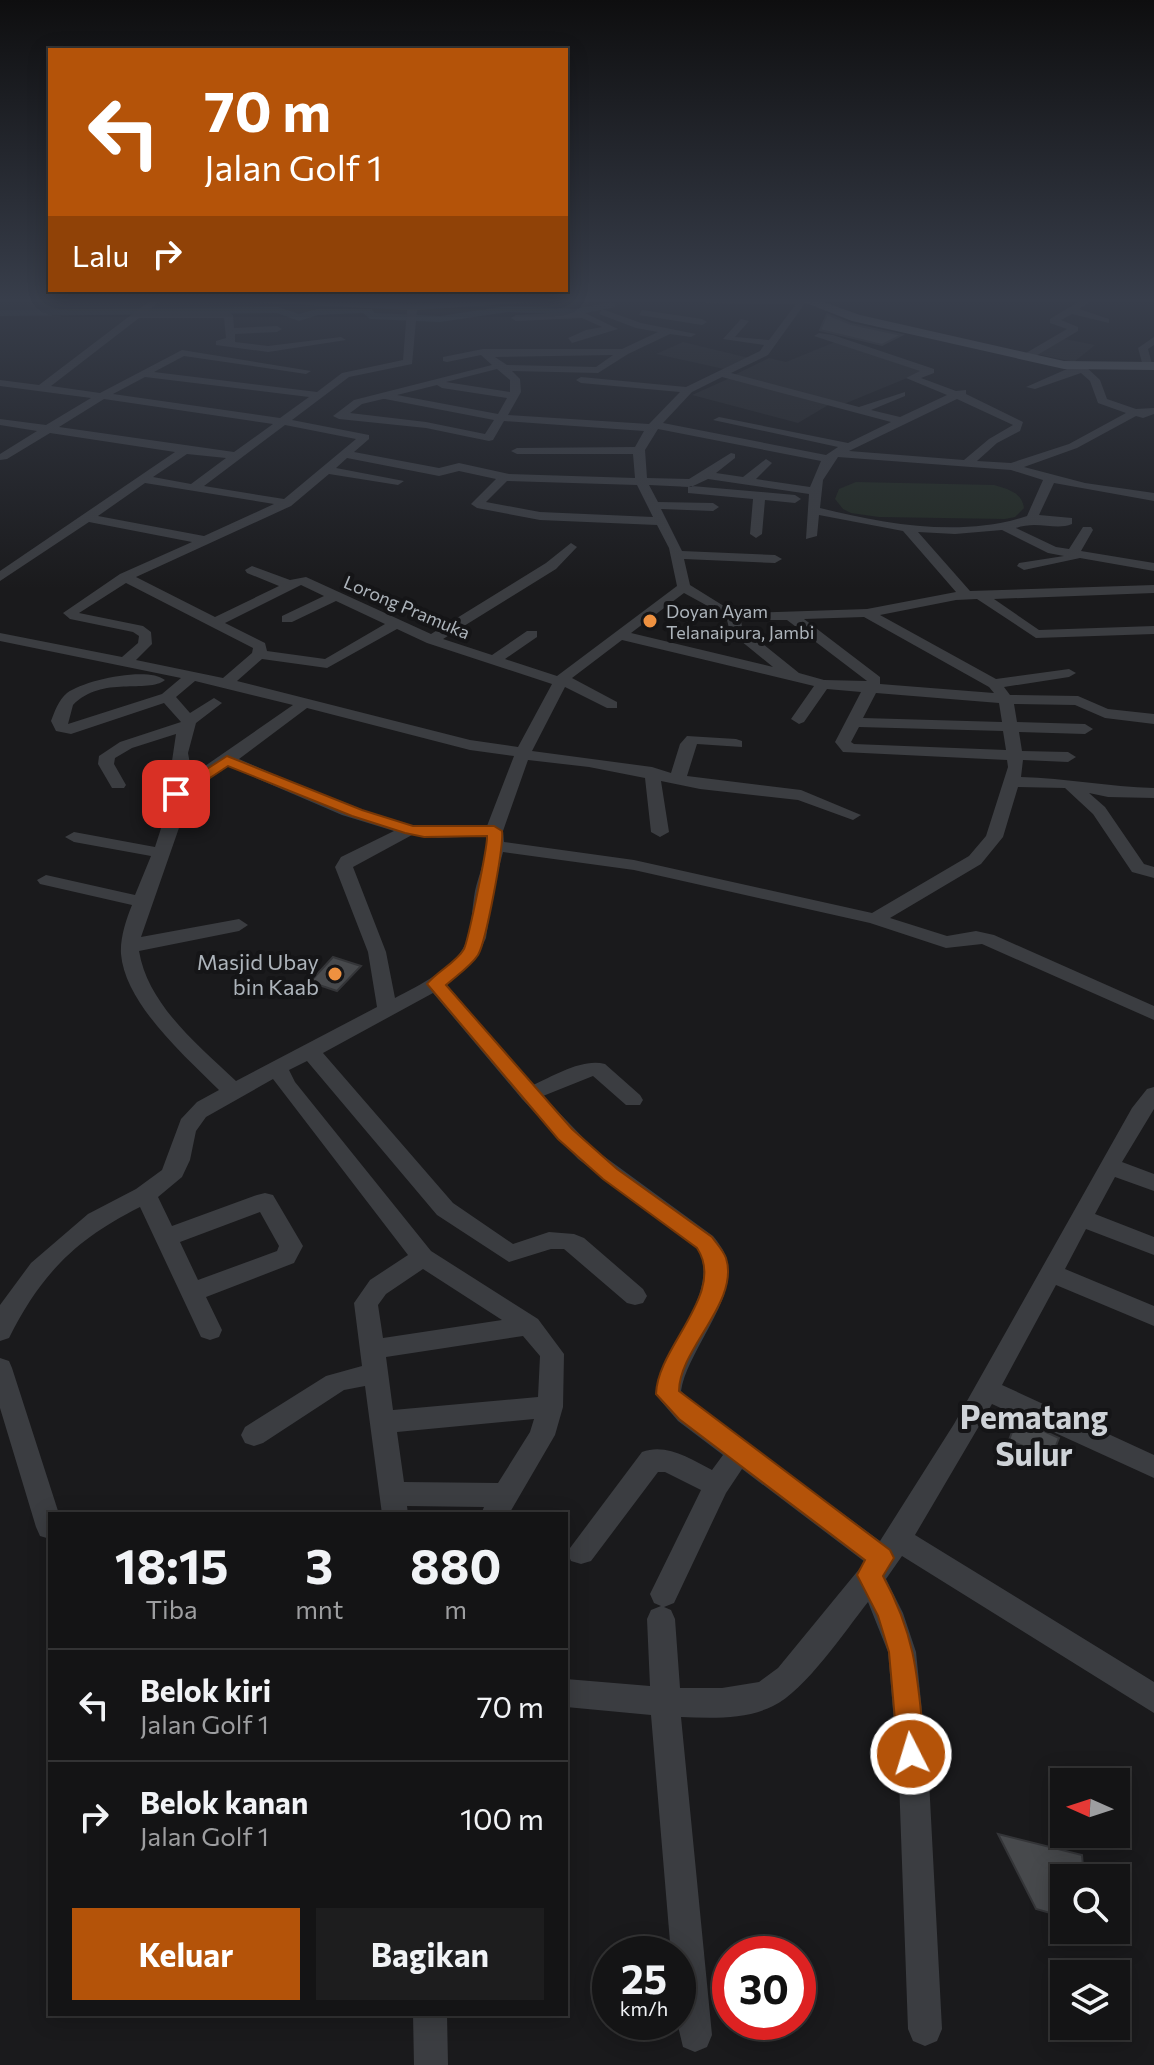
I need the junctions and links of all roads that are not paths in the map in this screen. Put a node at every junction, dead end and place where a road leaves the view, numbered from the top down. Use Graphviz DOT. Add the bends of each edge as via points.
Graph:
graph roads {
  1 [pos="97,395"];
  2 [pos="319,395"];
  3 [pos="509,395"];
  4 [pos="683,395"];
  5 [pos="804,395"];
  6 [pos="898,395"];
  7 [pos="953,395"];
  8 [pos="963,395"];
  9 [pos="1100,395"];
  10 [pos="102,396"];
  11 [pos="385,396"];
  12 [pos="513,396"];
  13 [pos="861,410"];
  14 [pos="1154,411"];
  15 [pos="1136,412"];
  16 [pos="502,418"];
  17 [pos="719,420"];
  18 [pos="1154,420"];
  19 [pos="901,421"];
  20 [pos="0,422"];
  21 [pos="285,422"];
  22 [pos="48,429"];
  23 [pos="651,429"];
  24 [pos="690,440"];
  25 [pos="848,446"];
  26 [pos="185,450"];
  27 [pos="639,450"];
  28 [pos="517,451"];
  29 [pos="346,454"];
  30 [pos="237,456"];
  31 [pos="731,456"];
  32 [pos="832,456"];
  33 [pos="3,457"];
  34 [pos="968,462"];
  35 [pos="766,463"];
  36 [pos="1012,467"];
  37 [pos="328,470"];
  38 [pos="706,475"];
  39 [pos="504,477"];
  40 [pos="1050,478"];
  41 [pos="141,479"];
  42 [pos="747,480"];
  43 [pos="398,481"];
  44 [pos="641,481"];
  45 [pos="194,487"];
  46 [pos="692,490"];
  47 [pos="759,496"];
  48 [pos="1154,497"];
  49 [pos="815,501"];
  50 [pos="287,503"];
  51 [pos="651,505"];
  52 [pos="713,507"];
  53 [pos="85,517"];
  54 [pos="1032,518"];
  55 [pos="662,521"];
  56 [pos="1068,521"];
  57 [pos="908,528"];
  58 [pos="1007,528"];
  59 [pos="1087,530"];
  60 [pos="756,534"];
  61 [pos="811,536"];
  62 [pos="208,541"];
  63 [pos="571,547"];
  64 [pos="1073,553"];
  65 [pos="677,555"];
  66 [pos="1090,556"];
  67 [pos="775,559"];
  68 [pos="1024,566"];
  69 [pos="1154,567"];
  70 [pos="252,570"];
  71 [pos="0,577"];
  72 [pos="125,577"];
  73 [pos="289,585"];
  74 [pos="684,587"];
  75 [pos="1154,589"];
  76 [pos="974,595"];
  77 [pos="335,596"];
  78 [pos="867,613"];
  79 [pos="733,615"];
  80 [pos="791,616"];
  81 [pos="287,619"];
  82 [pos="214,623"];
  83 [pos="395,624"];
  84 [pos="1154,630"];
  85 [pos="532,634"];
  86 [pos="620,635"];
  87 [pos="0,637"];
  88 [pos="432,640"];
  89 [pos="259,654"];
  90 [pos="494,660"];
  91 [pos="124,663"];
  92 [pos="1069,673"];
  93 [pos="794,676"];
  94 [pos="186,680"];
  95 [pos="561,681"];
  96 [pos="226,683"];
  97 [pos="823,684"];
  98 [pos="994,684"];
  99 [pos="872,689"];
  100 [pos="167,697"];
  101 [pos="1006,699"];
  102 [pos="306,702"];
  103 [pos="214,703"];
  104 [pos="612,705"];
  105 [pos="799,719"];
  106 [pos="1154,719"];
  107 [pos="854,722"];
  108 [pos="188,723"];
  109 [pos="1010,727"];
  110 [pos="1085,729"];
  111 [pos="736,744"];
  112 [pos="523,754"];
  113 [pos="1015,755"];
  114 [pos="1068,757"];
  115 [pos="227,760"];
  116 [pos="652,772"];
  117 [pos="678,779"];
  118 [pos="1010,782"];
  119 [pos="1069,783"];
  120 [pos="189,784"];
  121 [pos="118,785"];
  122 [pos="1154,793"];
  123 [pos="853,815"];
  124 [pos="410,830"];
  125 [pos="660,832"];
  126 [pos="74,837"];
  127 [pos="495,839"];
  128 [pos="160,853"];
  129 [pos="1154,873"];
  130 [pos="46,880"];
  131 [pos="142,902"];
  132 [pos="875,919"];
  133 [pos="239,925"];
  134 [pos="131,945"];
  135 [pos="436,984"];
  136 [pos="388,1012"];
  137 [pos="1154,1014"];
  138 [pos="312,1053"];
  139 [pos="279,1070"];
  140 [pos="234,1092"];
  141 [pos="529,1094"];
  142 [pos="1154,1094"];
  143 [pos="633,1100"];
  144 [pos="1109,1166"];
  145 [pos="1154,1183"];
  146 [pos="145,1193"];
  147 [pos="1080,1217"];
  148 [pos="168,1237"];
  149 [pos="1154,1246"];
  150 [pos="423,1257"];
  151 [pos="1049,1272"];
  152 [pos="193,1292"];
  153 [pos="635,1296"];
  154 [pos="1154,1316"];
  155 [pos="529,1326"];
  156 [pos="210,1330"];
  157 [pos="0,1331"];
  158 [pos="375,1361"];
  159 [pos="0,1368"];
  160 [pos="987,1390"];
  161 [pos="550,1407"];
  162 [pos="383,1422"];
  163 [pos="254,1435"];
  164 [pos="740,1451"];
  165 [pos="1154,1467"];
  166 [pos="717,1485"];
  167 [pos="393,1504"];
  168 [pos="498,1504"];
  169 [pos="48,1521"];
  170 [pos="581,1552"];
  171 [pos="883,1557"];
  172 [pos="568,1693"];
  173 [pos="1154,1699"];
  174 [pos="665,1701"];
  175 [pos="686,1936"];
  176 [pos="430,2016"];
  177 [pos="925,2029"];
  178 [pos="431,2065"];
  1 -- 10 [label="street"];
  2 -- 21 [label="street"];
  3 -- 12 [label="street"];
  4 -- 23 [label="street"];
  5 -- 13 [label="street"];
  6 -- 13 [label="street"];
  7 -- 19 [label="street"];
  8 -- 34 [label="street" via="1019,424"];
  9 -- 15 [label="street" via="1102,401"];
  10 -- 21 [label="street"];
  10 -- 22 [label="street"];
  11 -- 16 [label="street"];
  11 -- 16 [label="street" via="354,404 337,418 426,425 486,439"];
  12 -- 16 [label="street"];
  13 -- 19 [label="street"];
  14 -- 15 [label="street"];
  15 -- 18 [label="street"];
  15 -- 36 [label="street" via="1066,449"];
  16 -- 23 [label="street"];
  17 -- 25 [label="street"];
  19 -- 25 [label="street"];
  20 -- 22 [label="street"];
  21 -- 29 [label="street" via="364,435"];
  21 -- 30 [label="street"];
  22 -- 26 [label="street"];
  22 -- 33 [label="street"];
  23 -- 24 [label="street"];
  23 -- 27 [label="street"];
  23 -- 32 [label="street"];
  25 -- 32 [label="street"];
  26 -- 30 [label="street"];
  26 -- 41 [label="street"];
  27 -- 28 [label="street"];
  27 -- 44 [label="street"];
  29 -- 37 [label="street"];
  29 -- 39 [label="street" via="439,472 463,468"];
  30 -- 45 [label="street"];
  31 -- 38 [label="street"];
  32 -- 34 [label="street"];
  32 -- 49 [label="street" via="821,467"];
  34 -- 36 [label="street"];
  35 -- 42 [label="street"];
  36 -- 40 [label="street"];
  37 -- 43 [label="street"];
  37 -- 50 [label="street"];
  38 -- 42 [label="street"];
  38 -- 44 [label="street" via="691,483"];
  39 -- 44 [label="street"];
  39 -- 55 [label="street" via="477,505 540,516"];
  40 -- 48 [label="street"];
  40 -- 54 [label="street"];
  41 -- 45 [label="street"];
  41 -- 53 [label="street"];
  42 -- 49 [label="street"];
  44 -- 51 [label="street"];
  45 -- 50 [label="street"];
  46 -- 47 [label="street"];
  47 -- 49 [label="street"];
  47 -- 60 [label="street"];
  49 -- 57 [label="street" via="872,525"];
  49 -- 61 [label="street"];
  50 -- 62 [label="street"];
  51 -- 52 [label="street"];
  51 -- 55 [label="street"];
  53 -- 62 [label="street"];
  53 -- 71 [label="street"];
  54 -- 56 [label="street"];
  54 -- 58 [label="street"];
  55 -- 65 [label="street"];
  57 -- 58 [label="street"];
  57 -- 76 [label="street"];
  58 -- 64 [label="street" via="1045,547"];
  59 -- 64 [label="street"];
  62 -- 72 [label="street"];
  63 -- 88 [label="street" via="528,581"];
  64 -- 66 [label="street"];
  65 -- 67 [label="street"];
  65 -- 74 [label="street"];
  66 -- 68 [label="street"];
  66 -- 69 [label="street"];
  70 -- 73 [label="street, Lorong Pramuka"];
  72 -- 82 [label="street"];
  72 -- 91 [label="street" via="70,613 146,635 145,644"];
  73 -- 77 [label="street, Lorong Pramuka" via="301,580"];
  73 -- 82 [label="street"];
  74 -- 79 [label="street"];
  74 -- 86 [label="street"];
  75 -- 76 [label="street"];
  76 -- 78 [label="street"];
  76 -- 84 [label="street" via="1036,634"];
  77 -- 81 [label="street"];
  77 -- 83 [label="street, Lorong Pramuka"];
  78 -- 80 [label="street"];
  78 -- 98 [label="street"];
  79 -- 80 [label="street"];
  79 -- 93 [label="street" via="735,629"];
  80 -- 99 [label="street" via="871,675"];
  82 -- 89 [label="street" via="260,646"];
  83 -- 88 [label="street, Lorong Pramuka"];
  83 -- 89 [label="street" via="327,664"];
  85 -- 90 [label="street"];
  86 -- 93 [label="street"];
  86 -- 95 [label="street"];
  87 -- 91 [label="street"];
  88 -- 90 [label="street, Lorong Pramuka"];
  89 -- 96 [label="street"];
  90 -- 95 [label="street, Lorong Pramuka"];
  91 -- 94 [label="street"];
  92 -- 98 [label="street"];
  93 -- 97 [label="street"];
  94 -- 96 [label="street"];
  94 -- 100 [label="street"];
  94 -- 100 [label="street" via="136,677 90,689 71,698 59,721 62,728 71,729"];
  95 -- 104 [label="street, Lorong Pramuka"];
  95 -- 112 [label="street"];
  96 -- 102 [label="street"];
  97 -- 99 [label="street"];
  97 -- 105 [label="street"];
  98 -- 101 [label="street"];
  99 -- 101 [label="street"];
  99 -- 107 [label="street"];
  100 -- 108 [label="street"];
  101 -- 106 [label="street" via="1078,701 1105,713"];
  101 -- 109 [label="street"];
  102 -- 112 [label="street"];
  102 -- 115 [label="street"];
  103 -- 108 [label="street"];
  107 -- 109 [label="street"];
  107 -- 113 [label="street" via="843,742 853,751"];
  108 -- 120 [label="street" via="178,765"];
  108 -- 121 [label="street" via="107,756"];
  109 -- 110 [label="street"];
  109 -- 113 [label="street"];
  111 -- 117 [label="street" via="693,739"];
  112 -- 116 [label="street"];
  112 -- 127 [label="street"];
  113 -- 114 [label="street"];
  113 -- 118 [label="street"];
  115 -- 120 [label="street"];
  115 -- 124 [label="street"];
  116 -- 117 [label="street"];
  116 -- 125 [label="street"];
  117 -- 123 [label="street" via="801,795"];
  118 -- 119 [label="street"];
  118 -- 132 [label="street" via="994,837 975,860"];
  119 -- 122 [label="street" via="1108,792"];
  119 -- 129 [label="street" via="1099,811 1138,868"];
  120 -- 128 [label="street" via="173,798 176,814"];
  124 -- 127 [label="street"];
  124 -- 136 [label="street" via="344,867 377,952"];
  126 -- 128 [label="street"];
  127 -- 132 [label="street"];
  127 -- 135 [label="street" via="477,938 470,953"];
  128 -- 131 [label="street"];
  130 -- 131 [label="street"];
  131 -- 134 [label="street"];
  132 -- 137 [label="street" via="946,942 987,939"];
  133 -- 134 [label="street"];
  134 -- 140 [label="street" via="131,965 142,990"];
  135 -- 136 [label="street"];
  135 -- 141 [label="street"];
  136 -- 138 [label="street"];
  138 -- 139 [label="street"];
  138 -- 153 [label="street" via="445,1209 509,1253 549,1238 565,1238"];
  139 -- 140 [label="street"];
  139 -- 150 [label="street"];
  140 -- 146 [label="street" via="190,1121 173,1174"];
  141 -- 143 [label="street" via="594,1068"];
  141 -- 164 [label="street" via="586,1154 705,1242 715,1258 712,1290 668,1380 668,1394"];
  142 -- 144 [label="street"];
  144 -- 145 [label="street"];
  144 -- 147 [label="street"];
  146 -- 148 [label="street"];
  146 -- 157 [label="street" via="96,1220 44,1265"];
  147 -- 149 [label="street"];
  147 -- 151 [label="street"];
  148 -- 152 [label="street"];
  148 -- 152 [label="street" via="265,1201 291,1246 286,1257"];
  150 -- 155 [label="street"];
  150 -- 158 [label="street" via="378,1287 366,1303"];
  151 -- 154 [label="street"];
  151 -- 160 [label="street"];
  152 -- 156 [label="street"];
  155 -- 158 [label="street"];
  155 -- 161 [label="street" via="552,1354"];
  158 -- 162 [label="street"];
  158 -- 163 [label="street"];
  159 -- 169 [label="street"];
  160 -- 165 [label="street"];
  160 -- 171 [label="street"];
  161 -- 162 [label="street"];
  161 -- 168 [label="street" via="542,1435"];
  162 -- 167 [label="street"];
  164 -- 166 [label="street"];
  164 -- 171 [label="street"];
  166 -- 170 [label="street" via="668,1461 651,1460"];
  166 -- 174 [label="street" via="662,1606"];
  167 -- 168 [label="street"];
  171 -- 173 [label="street"];
  171 -- 174 [label="street" via="788,1678 764,1696"];
  171 -- 177 [label="street" via="889,1613 902,1652 914,1780"];
  172 -- 174 [label="street"];
  174 -- 175 [label="street"];
  176 -- 178 [label="street"];
}
